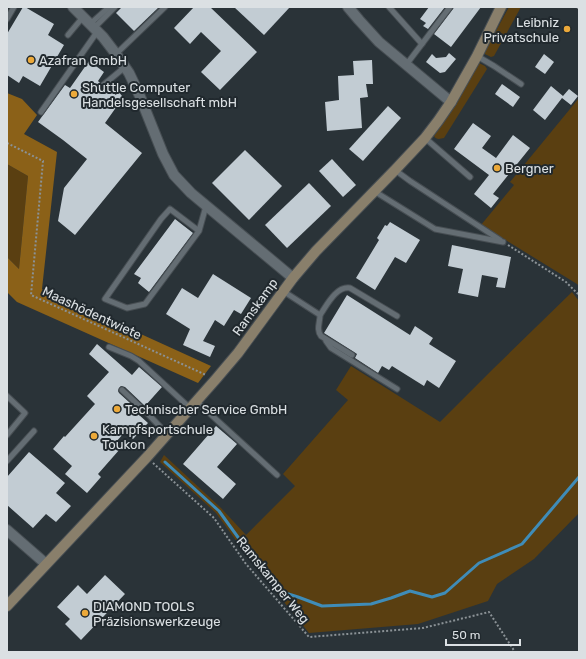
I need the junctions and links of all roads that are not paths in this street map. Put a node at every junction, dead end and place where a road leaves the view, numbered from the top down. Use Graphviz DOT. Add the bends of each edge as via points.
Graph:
graph roads {
  1 [pos="14,7"];
  2 [pos="73,7"];
  3 [pos="109,7"];
  4 [pos="115,7"];
  5 [pos="165,7"];
  6 [pos="348,7"];
  7 [pos="389,7"];
  8 [pos="450,7"];
  9 [pos="501,7"];
  10 [pos="7,19"];
  11 [pos="91,25"];
  12 [pos="68,35"];
  13 [pos="422,44"];
  14 [pos="116,54"];
  15 [pos="477,56"];
  16 [pos="406,65"];
  17 [pos="125,67"];
  18 [pos="521,84"];
  19 [pos="102,86"];
  20 [pos="451,102"];
  21 [pos="41,112"];
  22 [pos="425,138"];
  23 [pos="395,170"];
  24 [pos="470,177"];
  25 [pos="374,191"];
  26 [pos="206,206"];
  27 [pos="199,231"];
  28 [pos="293,278"];
  29 [pos="283,292"];
  30 [pos="320,315"];
  31 [pos="397,316"];
  32 [pos="324,338"];
  33 [pos="109,347"];
  34 [pos="352,356"];
  35 [pos="397,389"];
  36 [pos="122,390"];
  37 [pos="7,396"];
  38 [pos="193,405"];
  39 [pos="34,431"];
  40 [pos="167,434"];
  41 [pos="7,435"];
  42 [pos="7,461"];
  43 [pos="277,475"];
  44 [pos="7,530"];
  45 [pos="46,564"];
  46 [pos="7,606"];
  1 -- 10 [label="lane"];
  2 -- 11 [label="street"];
  3 -- 11 [label="lane"];
  4 -- 11 [label="lane"];
  5 -- 14 [label="lane"];
  6 -- 16 [label="street" via="379,42"];
  7 -- 13 [label="lane"];
  8 -- 13 [label="lane"];
  9 -- 15 [label="street, Ramskamp"];
  11 -- 12 [label="lane"];
  11 -- 14 [label="street"];
  11 -- 21 [label="lane"];
  13 -- 16 [label="lane"];
  14 -- 17 [label="street"];
  15 -- 18 [label="lane"];
  15 -- 20 [label="street, Ramskamp"];
  16 -- 20 [label="street"];
  17 -- 19 [label="lane"];
  17 -- 26 [label="street" via="174,174"];
  20 -- 22 [label="street, Ramskamp"];
  22 -- 23 [label="street, Ramskamp"];
  22 -- 24 [label="lane"];
  23 -- 25 [label="street, Ramskamp"];
  23 -- 25 [label="lane" via="503,242 435,229"];
  25 -- 28 [label="street, Ramskamp"];
  26 -- 27 [label="lane"];
  26 -- 28 [label="street"];
  27 -- 27 [label="lane" via="145,304 127,308 105,299 170,209"];
  28 -- 29 [label="street, Ramskamp"];
  29 -- 30 [label="lane"];
  29 -- 38 [label="street, Ramskamp" via="238,353"];
  30 -- 31 [label="lane" via="332,298 345,287"];
  30 -- 32 [label="lane" via="318,333"];
  32 -- 34 [label="lane"];
  32 -- 35 [label="lane" via="331,348"];
  33 -- 38 [label="lane" via="132,356"];
  36 -- 40 [label="lane"];
  37 -- 41 [label="lane" via="25,413"];
  38 -- 40 [label="street, Ramskamp"];
  38 -- 43 [label="lane"];
  39 -- 42 [label="lane"];
  40 -- 45 [label="street, Ramskamp"];
  44 -- 45 [label="street"];
  45 -- 46 [label="street, Ramskamp"];
}
